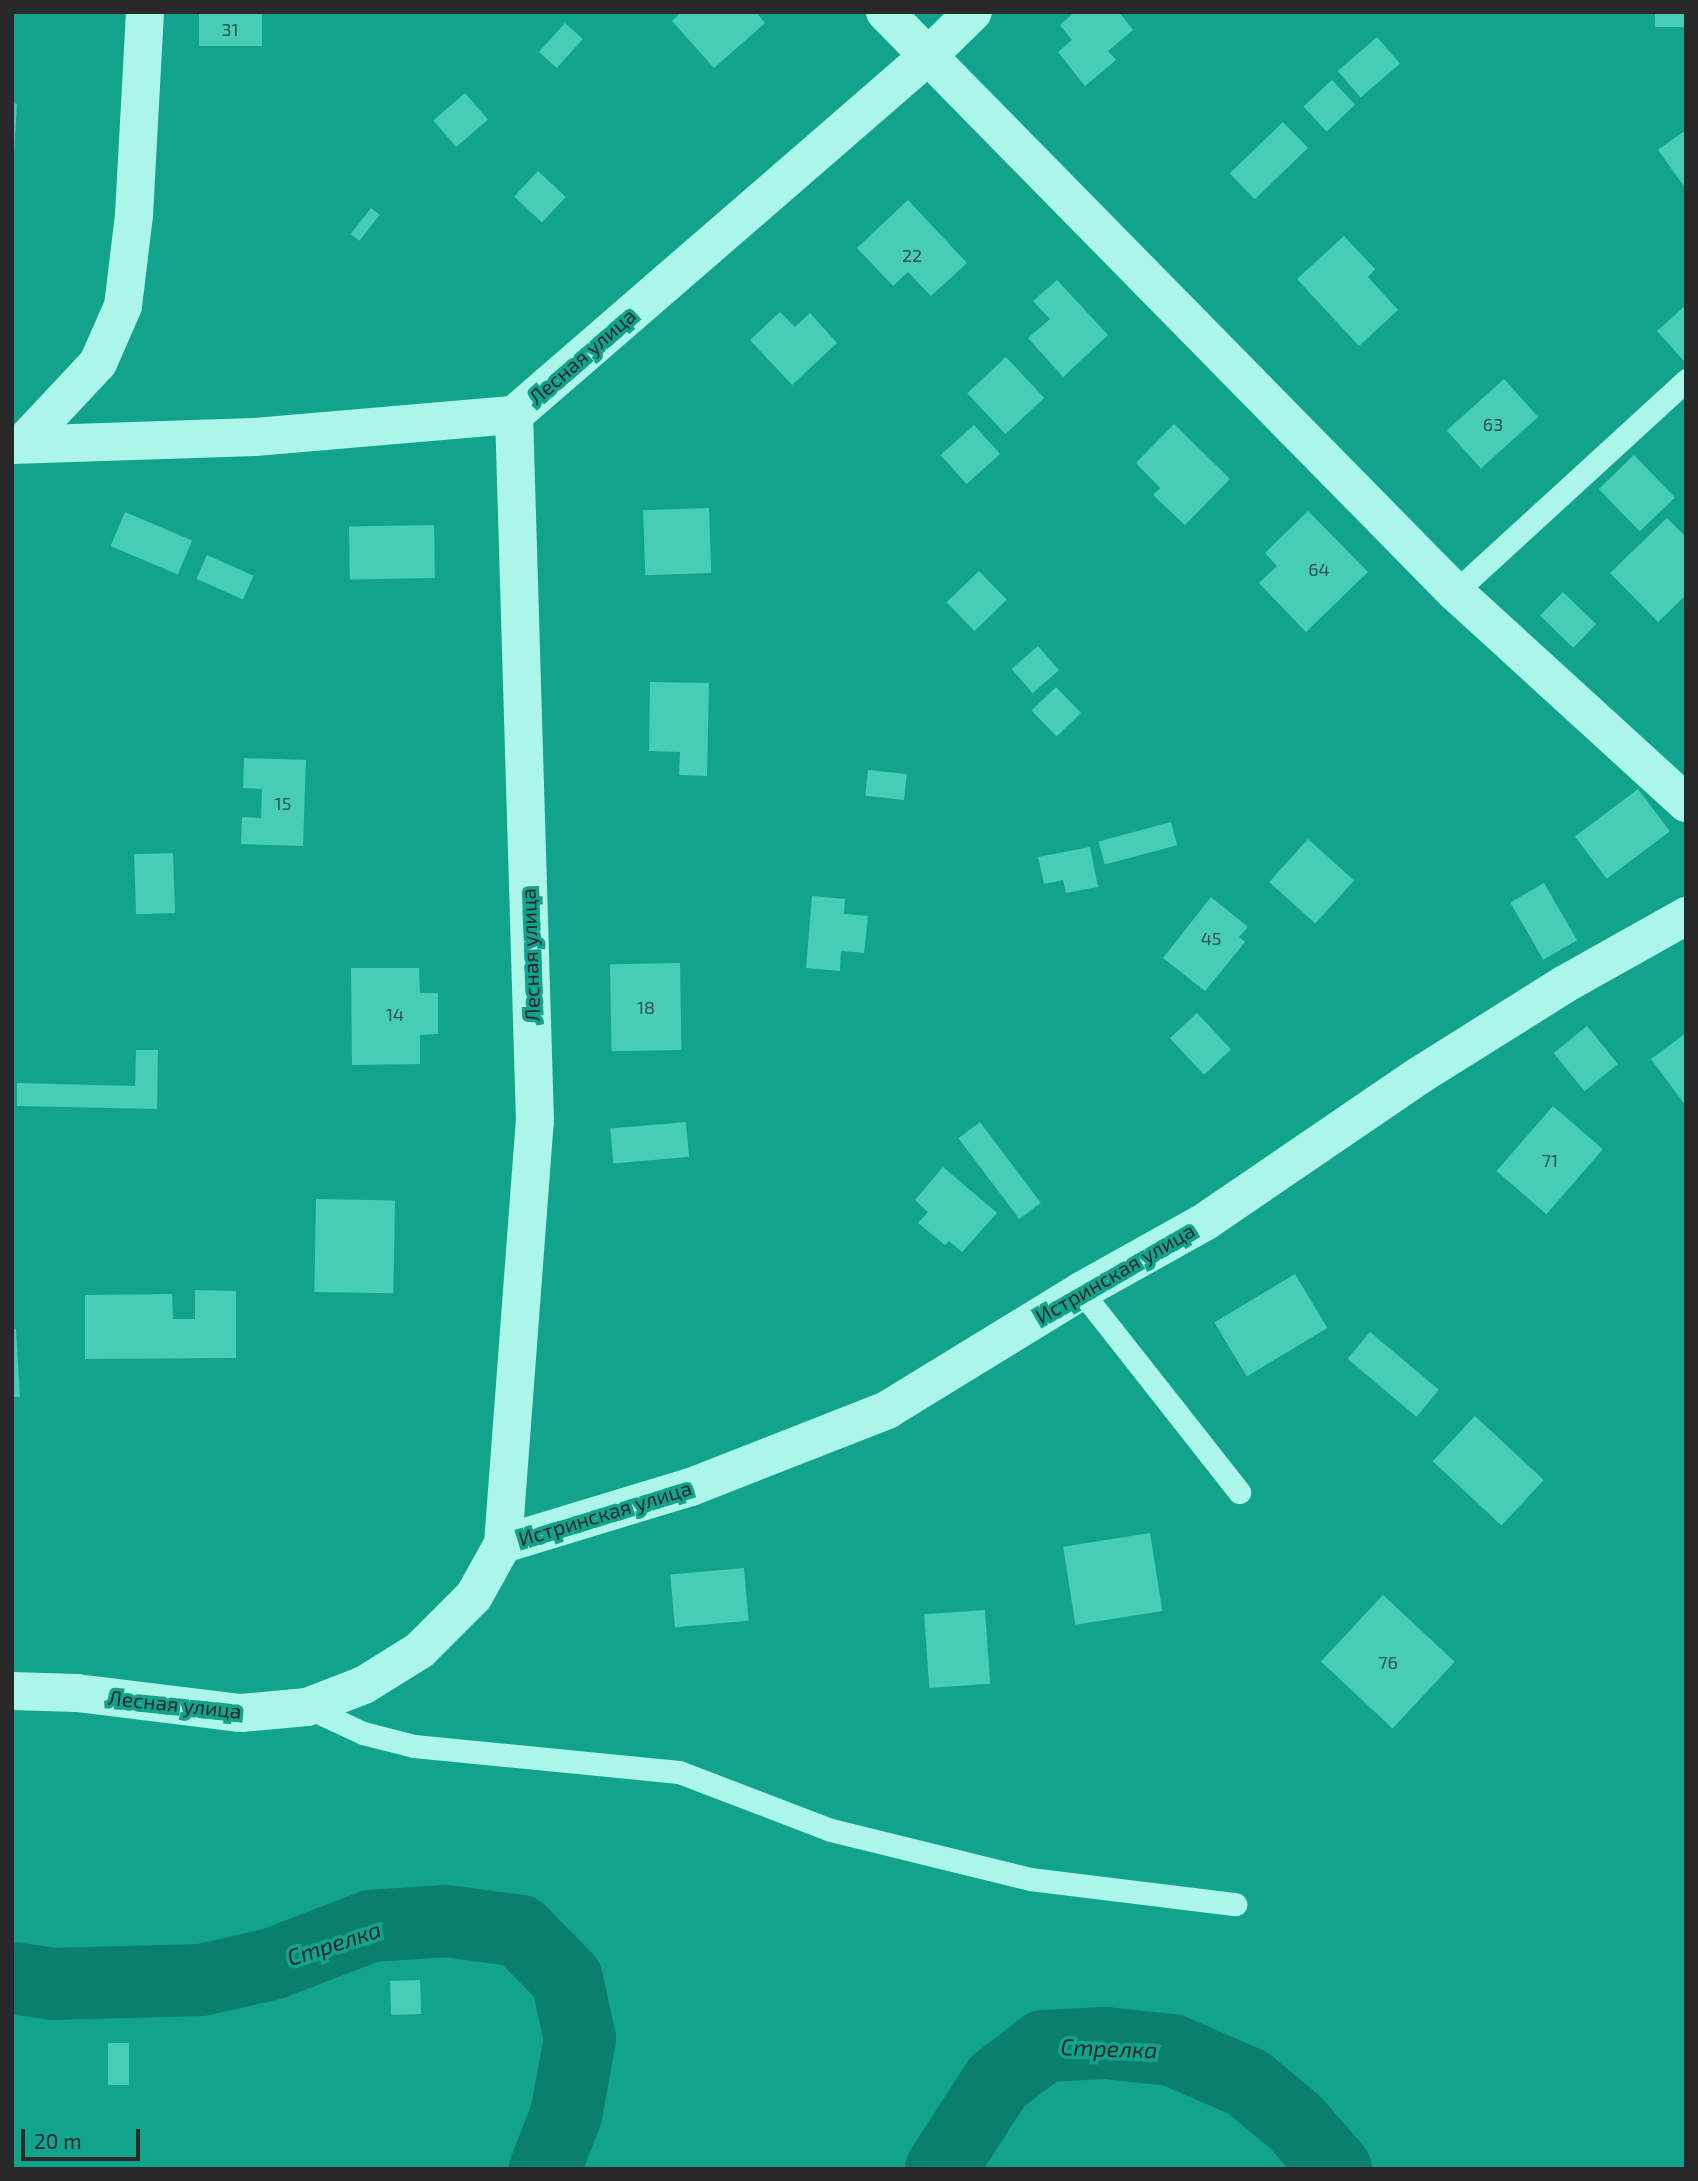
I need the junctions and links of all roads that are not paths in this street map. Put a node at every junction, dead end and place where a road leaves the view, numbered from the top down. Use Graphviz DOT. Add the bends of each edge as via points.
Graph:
graph roads {
  1 [pos="145,12"];
  2 [pos="885,12"];
  3 [pos="972,12"];
  4 [pos="927,57"];
  5 [pos="1686,380"];
  6 [pos="514,415"];
  7 [pos="18,444"];
  8 [pos="1455,592"];
  9 [pos="1686,803"];
  10 [pos="1686,916"];
  11 [pos="1081,1291"];
  12 [pos="1239,1492"];
  13 [pos="503,1544"];
  14 [pos="12,1691"];
  15 [pos="307,1707"];
  16 [pos="1235,1904"];
  1 -- 7 [label="street" via="124,306 97,363"];
  2 -- 4 [label="street"];
  3 -- 4 [label="street, Лесная улица"];
  4 -- 6 [label="street, Лесная улица"];
  4 -- 8 [label="street"];
  5 -- 8 [label="lane"];
  6 -- 7 [label="street" via="255,438"];
  6 -- 13 [label="street, Лесная улица" via="535,1122"];
  8 -- 9 [label="street"];
  10 -- 11 [label="street, Истринская улица" via="1565,984 1420,1075 1206,1222"];
  11 -- 12 [label="lane"];
  11 -- 13 [label="street, Истринская улица" via="887,1410 691,1487"];
  13 -- 15 [label="street, Лесная улица" via="474,1596 420,1650 364,1685"];
  14 -- 15 [label="street, Лесная улица" via="77,1693 241,1713"];
  15 -- 16 [label="lane" via="363,1733 414,1746 679,1772 831,1830 1030,1879"];
}
